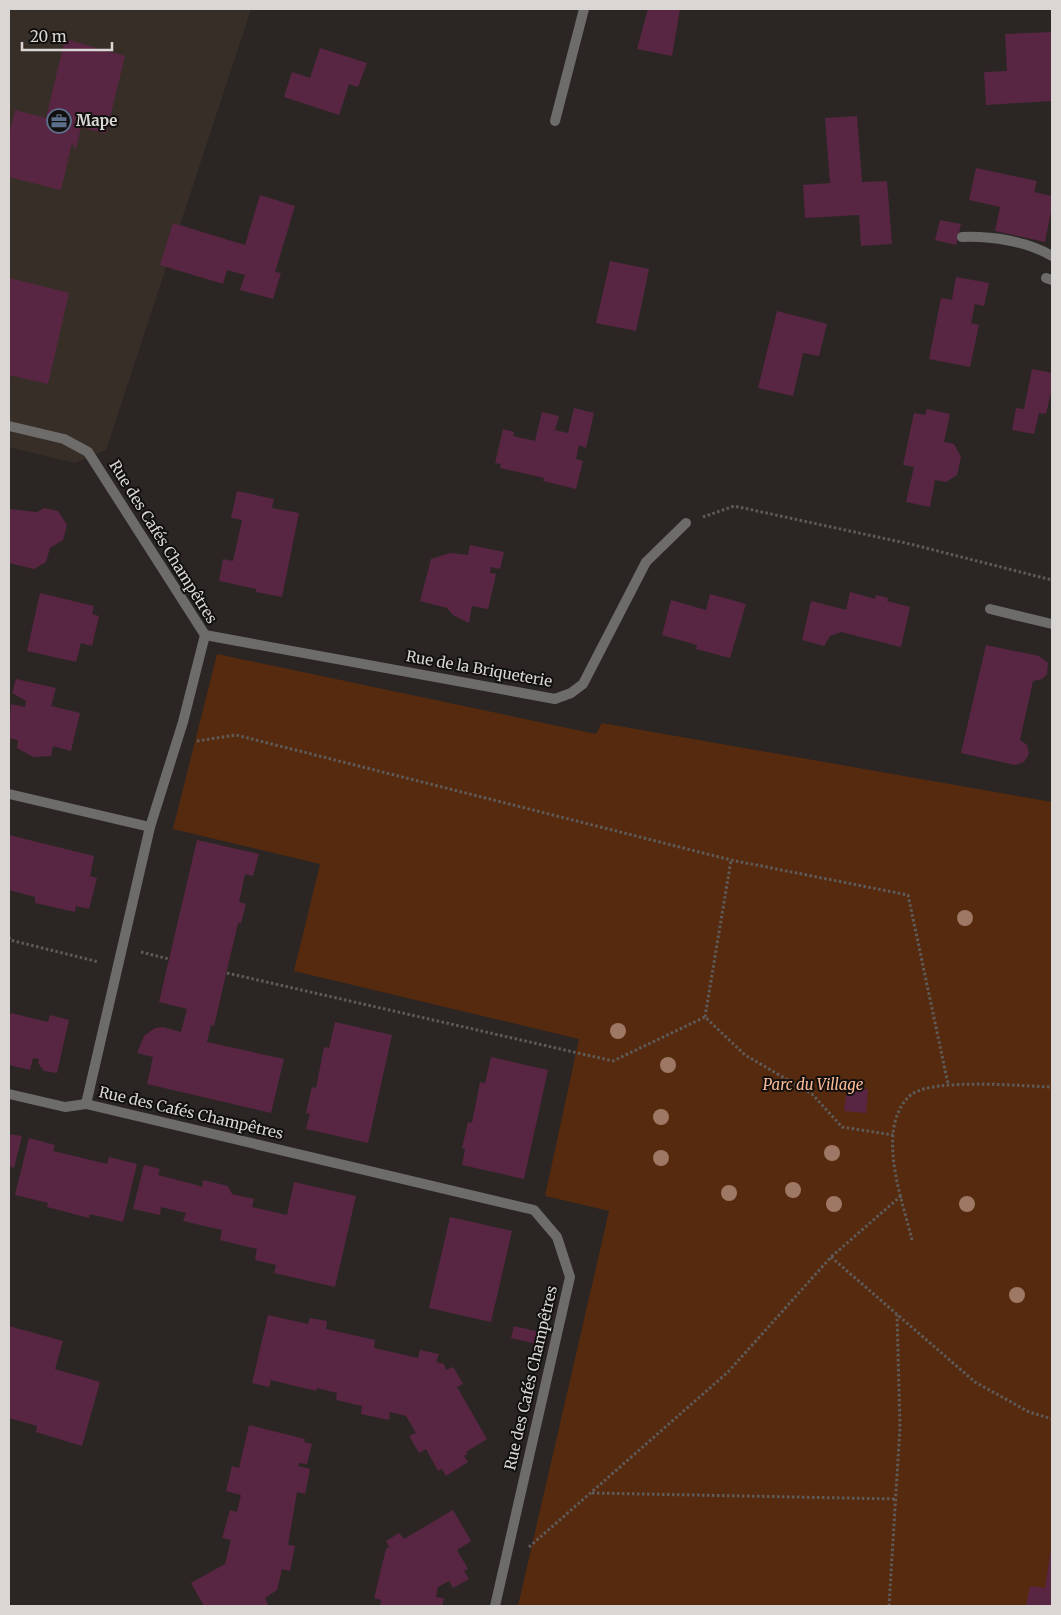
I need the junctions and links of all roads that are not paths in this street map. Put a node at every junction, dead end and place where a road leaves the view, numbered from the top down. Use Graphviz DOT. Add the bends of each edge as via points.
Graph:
graph roads {
  1 [pos="584,9"];
  2 [pos="555,121"];
  3 [pos="962,237"];
  4 [pos="1052,256"];
  5 [pos="9,426"];
  6 [pos="686,523"];
  7 [pos="990,609"];
  8 [pos="1052,624"];
  9 [pos="206,635"];
  10 [pos="9,794"];
  11 [pos="150,827"];
  12 [pos="9,1094"];
  13 [pos="86,1104"];
  14 [pos="495,1606"];
  1 -- 2 [label="street"];
  3 -- 4 [label="street" via="987,236 1042,250"];
  5 -- 9 [label="street, Rue des Cafés Champêtres" via="64,439 88,452"];
  6 -- 9 [label="street, Rue de la Briqueterie" via="646,562 583,684 555,699"];
  7 -- 8 [label="street"];
  9 -- 11 [label="street, Rue des Cafés Champêtres"];
  10 -- 11 [label="street"];
  11 -- 13 [label="street, Rue des Cafés Champêtres"];
  12 -- 13 [label="street" via="65,1107"];
  13 -- 14 [label="street, Rue des Cafés Champêtres" via="534,1210 557,1237 570,1277"];
}
